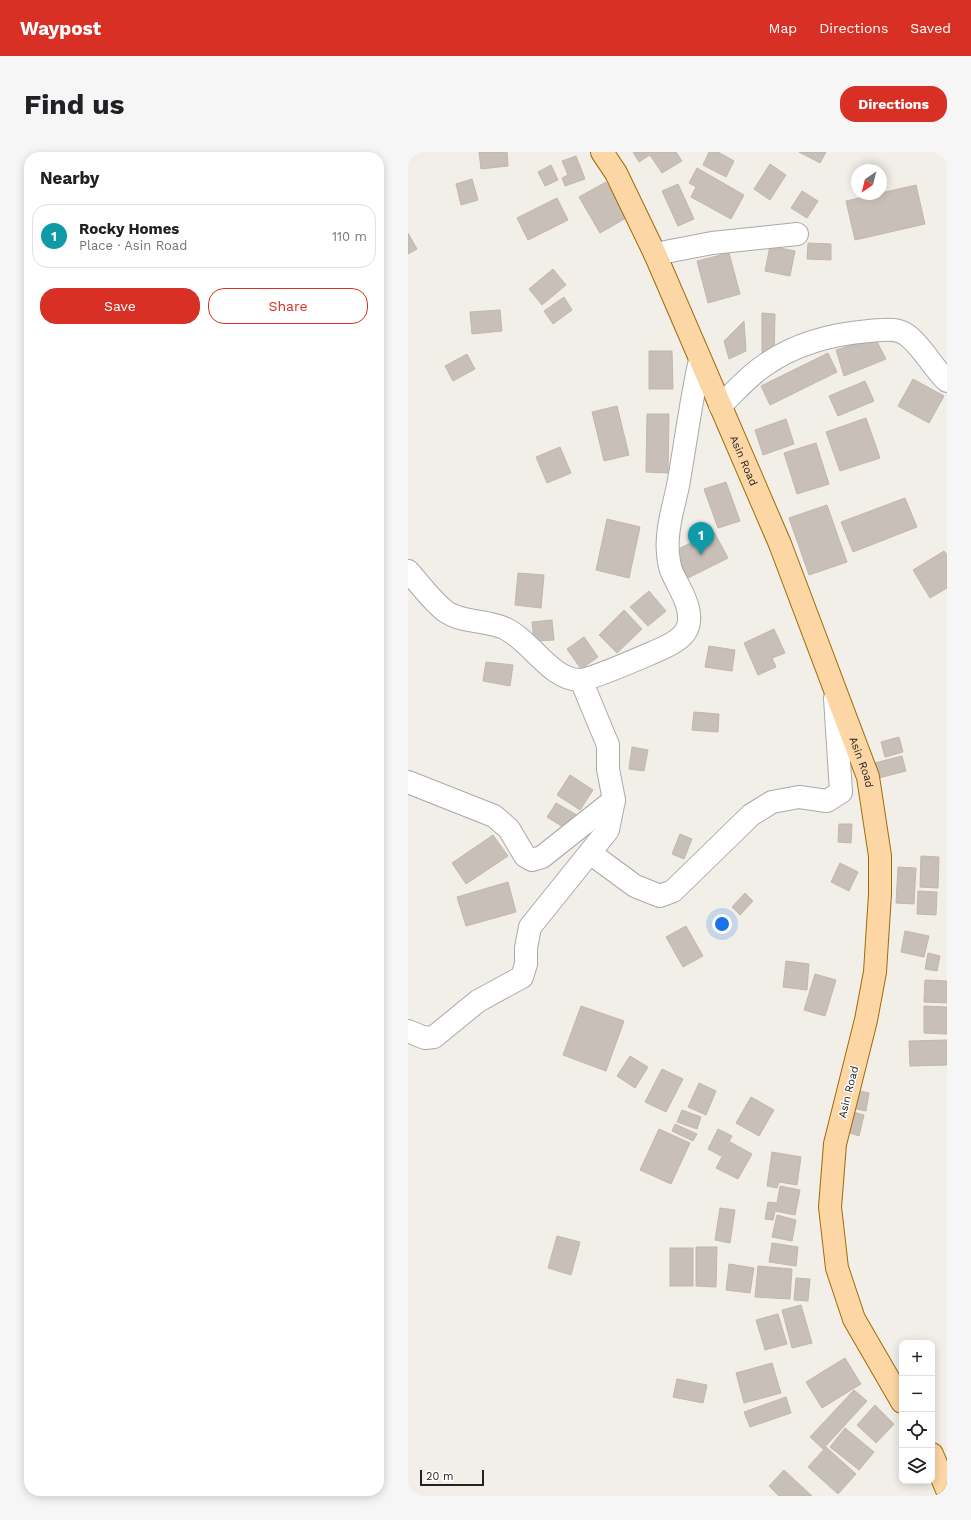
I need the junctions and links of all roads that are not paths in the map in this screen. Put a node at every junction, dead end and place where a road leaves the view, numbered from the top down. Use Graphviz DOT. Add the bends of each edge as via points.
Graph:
graph roads {
  1 [pos="602,152"];
  2 [pos="797,234"];
  3 [pos="655,254"];
  4 [pos="700,360"];
  5 [pos="947,382"];
  6 [pos="720,406"];
  7 [pos="408,571"];
  8 [pos="581,680"];
  9 [pos="835,688"];
  10 [pos="408,782"];
  11 [pos="614,800"];
  12 [pos="590,853"];
  13 [pos="408,1031"];
  14 [pos="899,1397"];
  15 [pos="935,1461"];
  16 [pos="947,1490"];
  1 -- 3 [label="main road, Asin Road" via="616,173"];
  2 -- 3 [label="street" via="712,243"];
  3 -- 4 [label="main road, Asin Road"];
  4 -- 6 [label="main road, Asin Road"];
  4 -- 8 [label="street" via="668,537 670,568 687,606 689,622 683,636 667,646"];
  5 -- 6 [label="street" via="907,335 893,330 858,332 816,340 785,353 764,366"];
  6 -- 9 [label="main road, Asin Road" via="780,544"];
  7 -- 8 [label="street" via="446,612 506,629 521,638 553,669"];
  8 -- 11 [label="street" via="608,745 608,770"];
  9 -- 12 [label="street" via="841,792 827,801 799,797 772,802 751,815 673,891 660,896 635,886"];
  9 -- 14 [label="main road, Asin Road" via="868,777 880,856 880,894 875,972 866,1020 835,1144 830,1206 837,1268 854,1319"];
  10 -- 11 [label="street" via="494,816 509,829 525,856 532,860 542,857"];
  11 -- 12 [label="street" via="608,830"];
  12 -- 13 [label="street" via="530,927 522,977 478,1001 434,1037 425,1038"];
  15 -- 16 [label="main road"];
}
